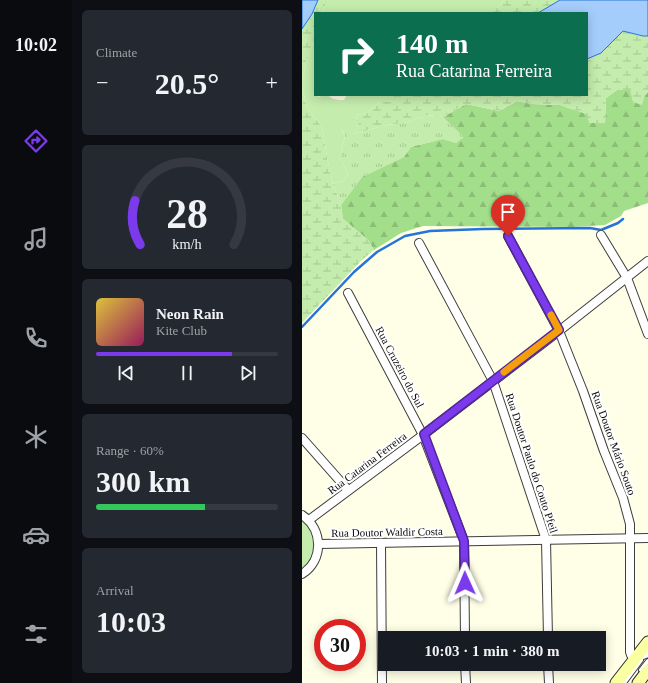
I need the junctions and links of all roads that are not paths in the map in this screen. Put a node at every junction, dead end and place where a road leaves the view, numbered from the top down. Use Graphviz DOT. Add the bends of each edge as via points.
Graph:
graph roads {
  1 [pos="601,235"];
  2 [pos="508,236"];
  3 [pos="419,242"];
  4 [pos="648,261"];
  5 [pos="627,278"];
  6 [pos="348,293"];
  7 [pos="559,330"];
  8 [pos="648,334"];
  9 [pos="493,381"];
  10 [pos="424,434"];
  11 [pos="302,438"];
  12 [pos="348,490"];
  13 [pos="302,515"];
  14 [pos="309,520"];
  15 [pos="630,538"];
  16 [pos="648,538"];
  17 [pos="546,540"];
  18 [pos="464,541"];
  19 [pos="381,543"];
  20 [pos="319,544"];
  21 [pos="302,574"];
  22 [pos="465,631"];
  23 [pos="548,631"];
  24 [pos="648,649"];
  25 [pos="635,658"];
  26 [pos="648,662"];
  27 [pos="465,671"];
  28 [pos="548,671"];
  29 [pos="642,675"];
  30 [pos="382,683"];
  31 [pos="466,683"];
  32 [pos="549,683"];
  33 [pos="616,683"];
  34 [pos="624,683"];
  1 -- 5 [label="street"];
  2 -- 7 [label="street, Rua Doutor Mário Souto"];
  3 -- 9 [label="street, Rua Doutor Paulo do Couto Pfeil"];
  4 -- 5 [label="street, Rua Catarina Ferreira"];
  5 -- 7 [label="street, Rua Catarina Ferreira"];
  5 -- 8 [label="street"];
  6 -- 10 [label="street, Rua Cruzeiro do Sul"];
  7 -- 9 [label="street, Rua Catarina Ferreira"];
  7 -- 15 [label="street, Rua Doutor Mário Souto" via="623,498 630,524"];
  9 -- 10 [label="street, Rua Catarina Ferreira"];
  9 -- 17 [label="street, Rua Doutor Paulo do Couto Pfeil"];
  10 -- 12 [label="street, Rua Catarina Ferreira"];
  10 -- 18 [label="street, Rua Cruzeiro do Sul"];
  11 -- 12 [label="street"];
  12 -- 14 [label="street, Rua Catarina Ferreira"];
  13 -- 14 [label="street, Rua Doutor Waldir Costa"];
  14 -- 20 [label="street, Rua Doutor Waldir Costa"];
  15 -- 16 [label="street, Rua Doutor Waldir Costa"];
  15 -- 17 [label="street, Rua Doutor Waldir Costa"];
  15 -- 25 [label="street, Rua Doutor Mário Souto" via="630,652"];
  17 -- 18 [label="street, Rua Doutor Waldir Costa"];
  17 -- 23 [label="street, Rua Doutor Paulo do Couto Pfeil"];
  18 -- 19 [label="street, Rua Doutor Waldir Costa"];
  18 -- 22 [label="street, Rua Cruzeiro do Sul"];
  19 -- 20 [label="street, Rua Doutor Waldir Costa"];
  19 -- 30 [label="street"];
  20 -- 21 [label="street, Rua Doutor Waldir Costa" via="315,560"];
  24 -- 25 [label="main road"];
  24 -- 34 [label="lane"];
  25 -- 33 [label="main road"];
  26 -- 29 [label="lane"];
  27 -- 31 [label="street"];
  28 -- 32 [label="street"];
}
